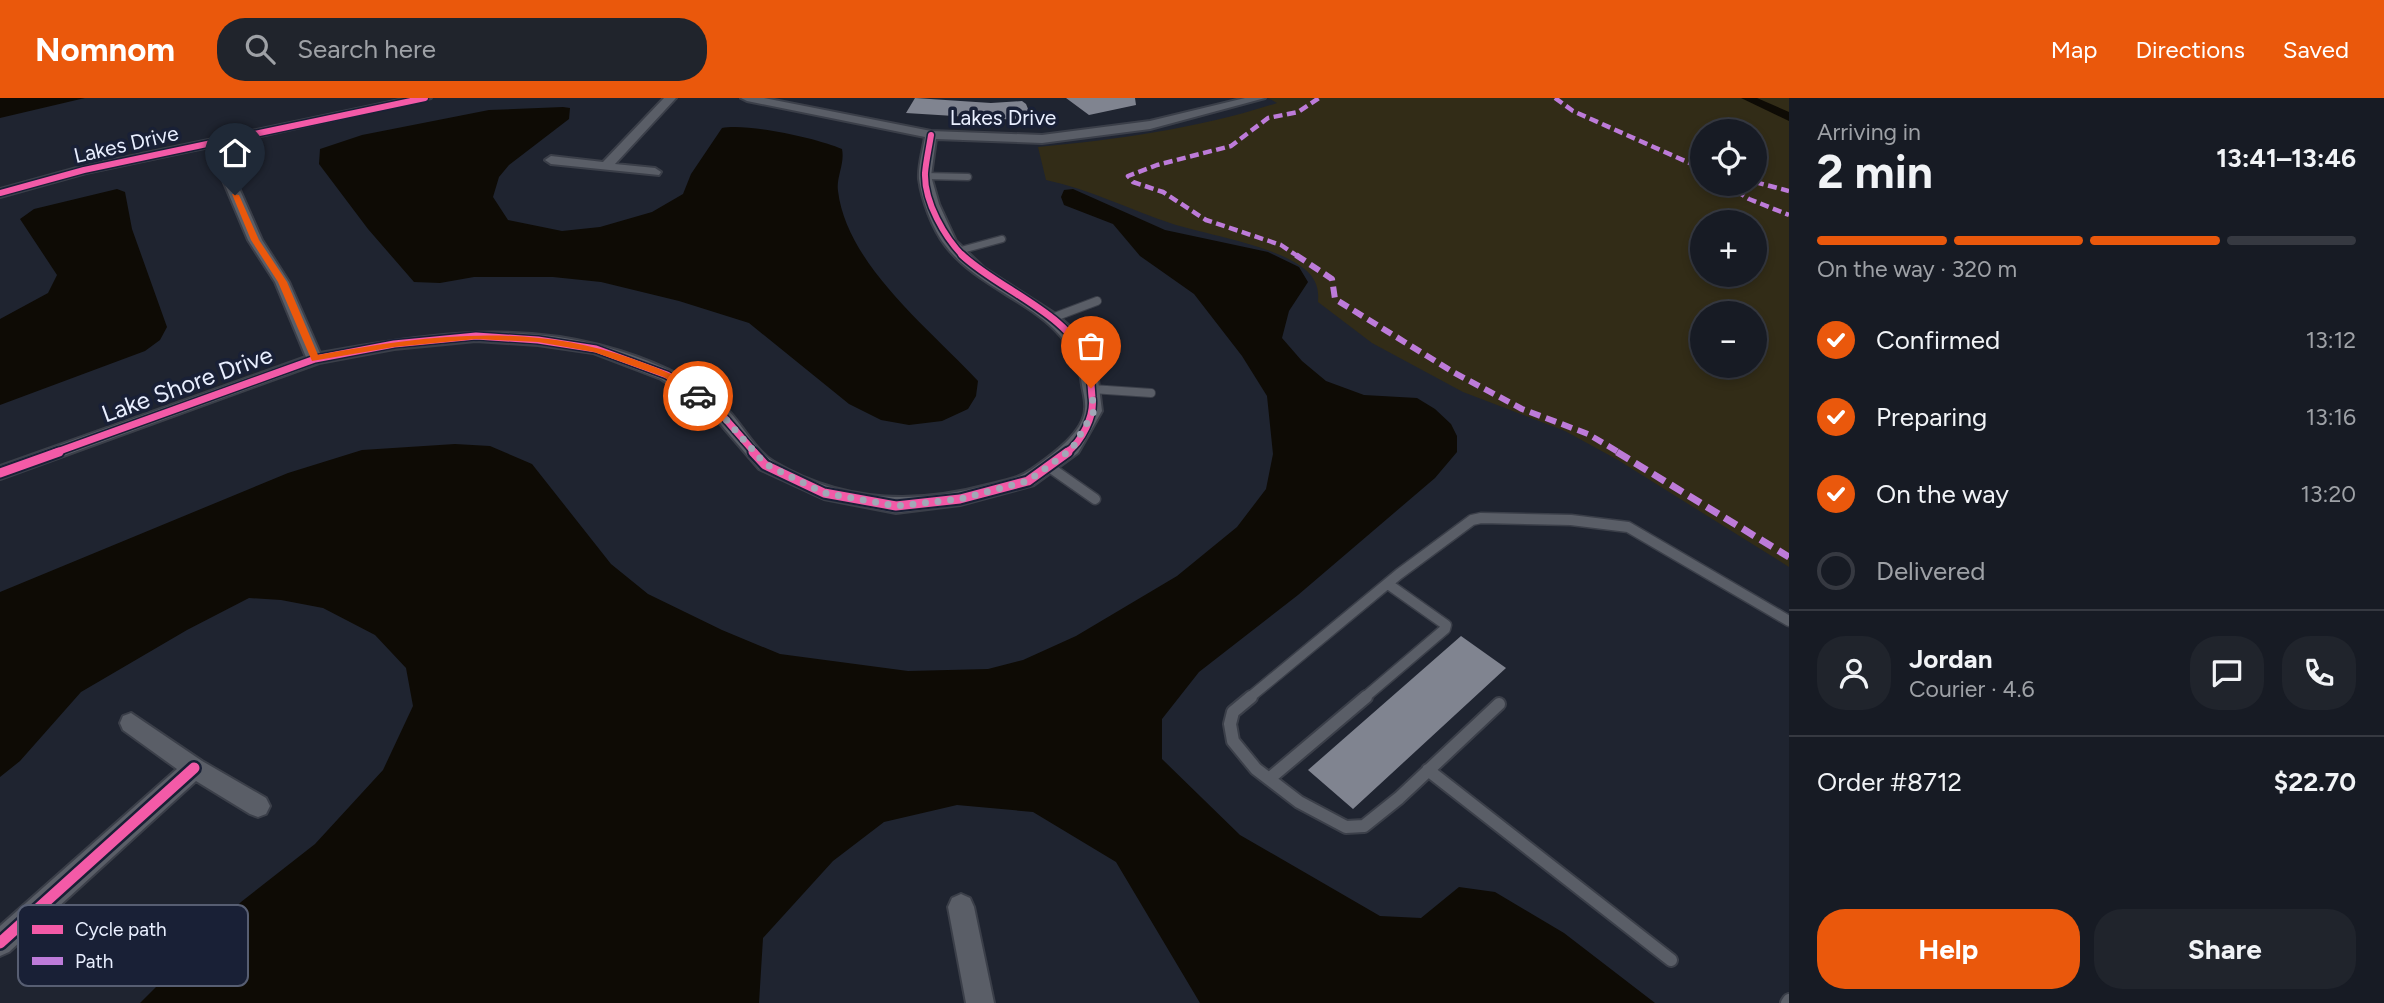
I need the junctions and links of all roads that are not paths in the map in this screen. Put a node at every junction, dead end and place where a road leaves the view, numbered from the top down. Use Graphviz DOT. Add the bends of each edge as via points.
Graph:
graph roads {
  1 [pos="425,98"];
  2 [pos="670,98"];
  3 [pos="747,98"];
  4 [pos="1259,98"];
  5 [pos="1189,102"];
  6 [pos="1204,111"];
  7 [pos="931,135"];
  8 [pos="214,142"];
  9 [pos="551,160"];
  10 [pos="606,167"];
  11 [pos="655,172"];
  12 [pos="925,176"];
  13 [pos="968,177"];
  14 [pos="1,191"];
  15 [pos="1002,239"];
  16 [pos="958,251"];
  17 [pos="1097,300"];
  18 [pos="1052,318"];
  19 [pos="315,359"];
  20 [pos="1091,388"];
  21 [pos="1152,393"];
  22 [pos="1048,466"];
  23 [pos="0,473"];
  24 [pos="1095,499"];
  25 [pos="1388,584"];
  26 [pos="1789,621"];
  27 [pos="1499,704"];
  28 [pos="131,723"];
  29 [pos="194,768"];
  30 [pos="1428,770"];
  31 [pos="1269,779"];
  32 [pos="258,806"];
  33 [pos="42,905"];
  34 [pos="961,907"];
  35 [pos="18,927"];
  36 [pos="0,943"];
  37 [pos="1671,960"];
  38 [pos="980,1003"];
  1 -- 8 [label="street, Lakes Drive"];
  2 -- 10 [label="street"];
  3 -- 7 [label="street, Lakes Drive"];
  4 -- 6 [label="street, Lakes Drive"];
  5 -- 6 [label="street"];
  6 -- 7 [label="street, Lakes Drive" via="1150,125 1042,139"];
  7 -- 12 [label="street, Lake Shore Drive"];
  8 -- 14 [label="street, Lakes Drive"];
  8 -- 19 [label="street" via="255,240 282,282"];
  9 -- 10 [label="street"];
  10 -- 11 [label="street"];
  12 -- 13 [label="lane"];
  12 -- 16 [label="street, Lake Shore Drive" via="932,204"];
  15 -- 16 [label="lane"];
  16 -- 18 [label="street, Lake Shore Drive" via="979,271"];
  17 -- 18 [label="lane"];
  18 -- 20 [label="street, Lake Shore Drive" via="1070,334 1088,364"];
  19 -- 22 [label="street, Lake Shore Drive" via="394,344 476,336 596,349 667,375 716,408 765,464 824,493 896,506 960,499 1028,481"];
  19 -- 23 [label="street, Lake Shore Drive"];
  20 -- 21 [label="lane"];
  20 -- 22 [label="street, Lake Shore Drive" via="1094,411 1072,449"];
  22 -- 24 [label="lane"];
  25 -- 26 [label="lane" via="1472,520 1571,520 1628,527"];
  25 -- 31 [label="lane" via="1233,712 1233,741"];
  25 -- 31 [label="lane" via="1443,621 1445,629"];
  27 -- 30 [label="lane"];
  28 -- 29 [label="street"];
  29 -- 32 [label="street"];
  29 -- 33 [label="street"];
  30 -- 31 [label="lane" via="1364,826 1346,827 1299,802"];
  30 -- 37 [label="lane"];
  34 -- 38 [label="street"];
  35 -- 36 [label="street"];
}
